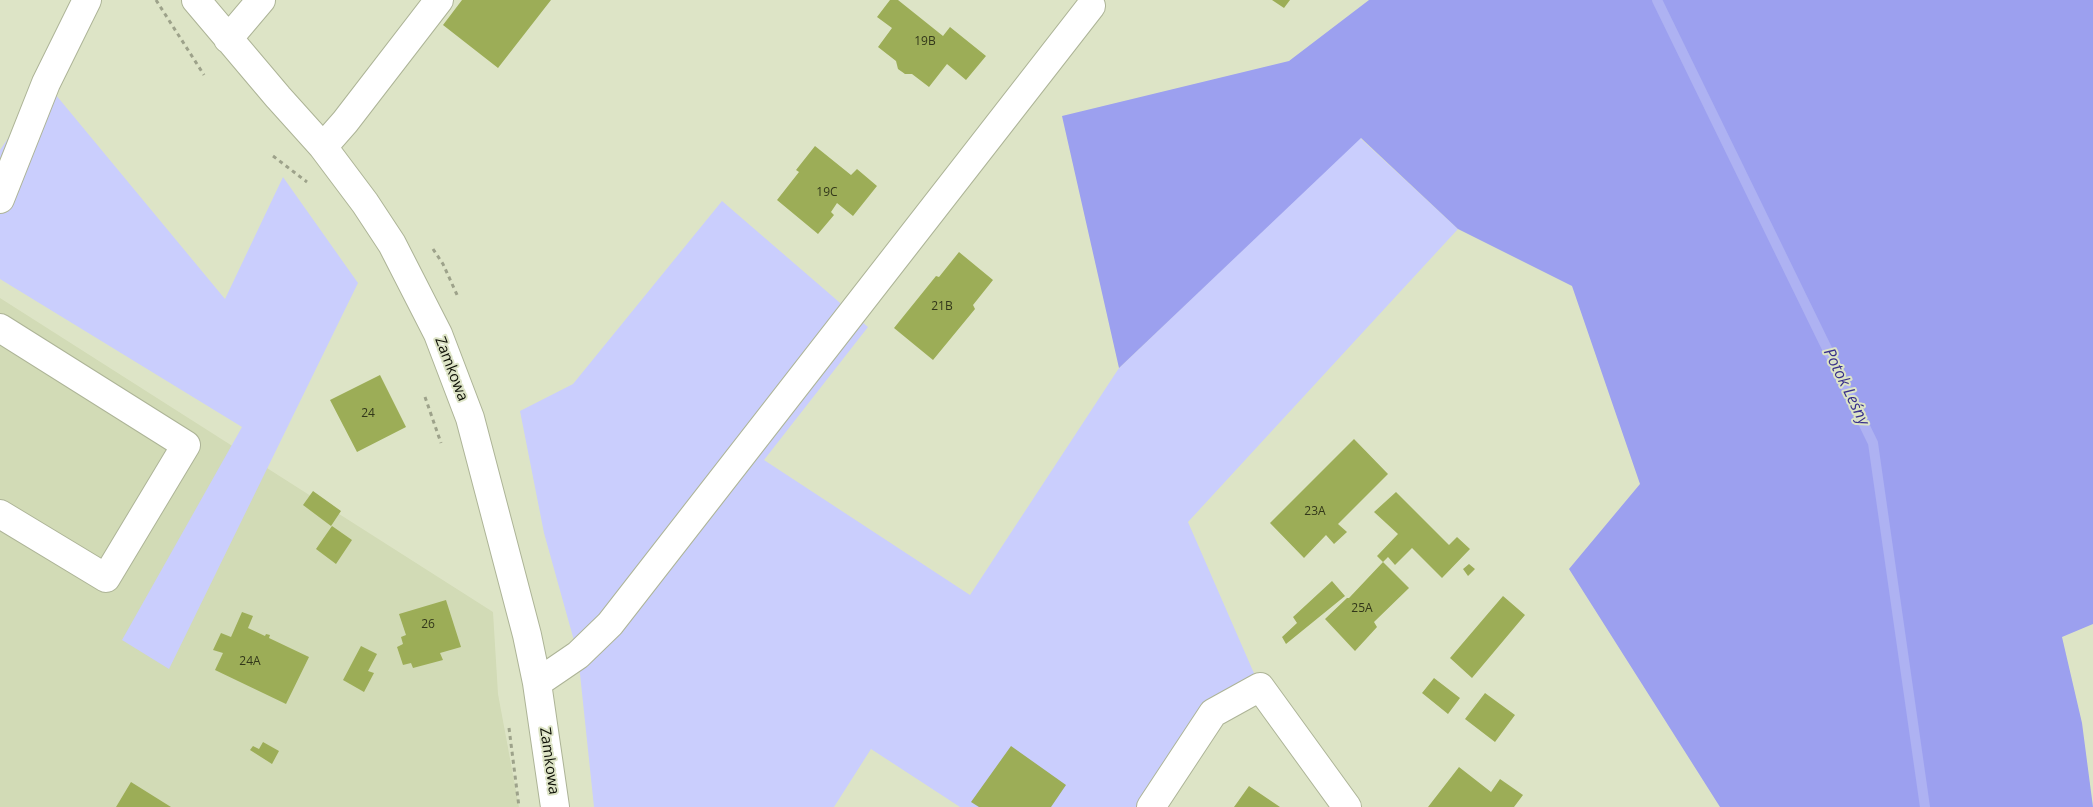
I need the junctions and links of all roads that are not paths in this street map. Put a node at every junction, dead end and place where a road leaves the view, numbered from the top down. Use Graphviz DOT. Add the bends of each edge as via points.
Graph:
graph roads {
  1 [pos="88,0"];
  2 [pos="196,0"];
  3 [pos="261,0"];
  4 [pos="439,0"];
  5 [pos="1091,6"];
  6 [pos="228,39"];
  7 [pos="323,147"];
  8 [pos="0,199"];
  9 [pos="0,328"];
  10 [pos="0,514"];
  11 [pos="537,683"];
  12 [pos="555,807"];
  13 [pos="1151,807"];
  14 [pos="1347,807"];
  1 -- 8 [label="street" via="46,83"];
  2 -- 6 [label="street, Zamkowa"];
  3 -- 6 [label="street"];
  4 -- 7 [label="street"];
  5 -- 11 [label="street" via="610,624 578,655"];
  6 -- 7 [label="street, Zamkowa"];
  7 -- 11 [label="street, Zamkowa" via="392,244 438,334 470,418"];
  9 -- 10 [label="street" via="186,445 106,578"];
  11 -- 12 [label="street, Zamkowa"];
  13 -- 14 [label="street" via="1213,713 1260,687"];
}
